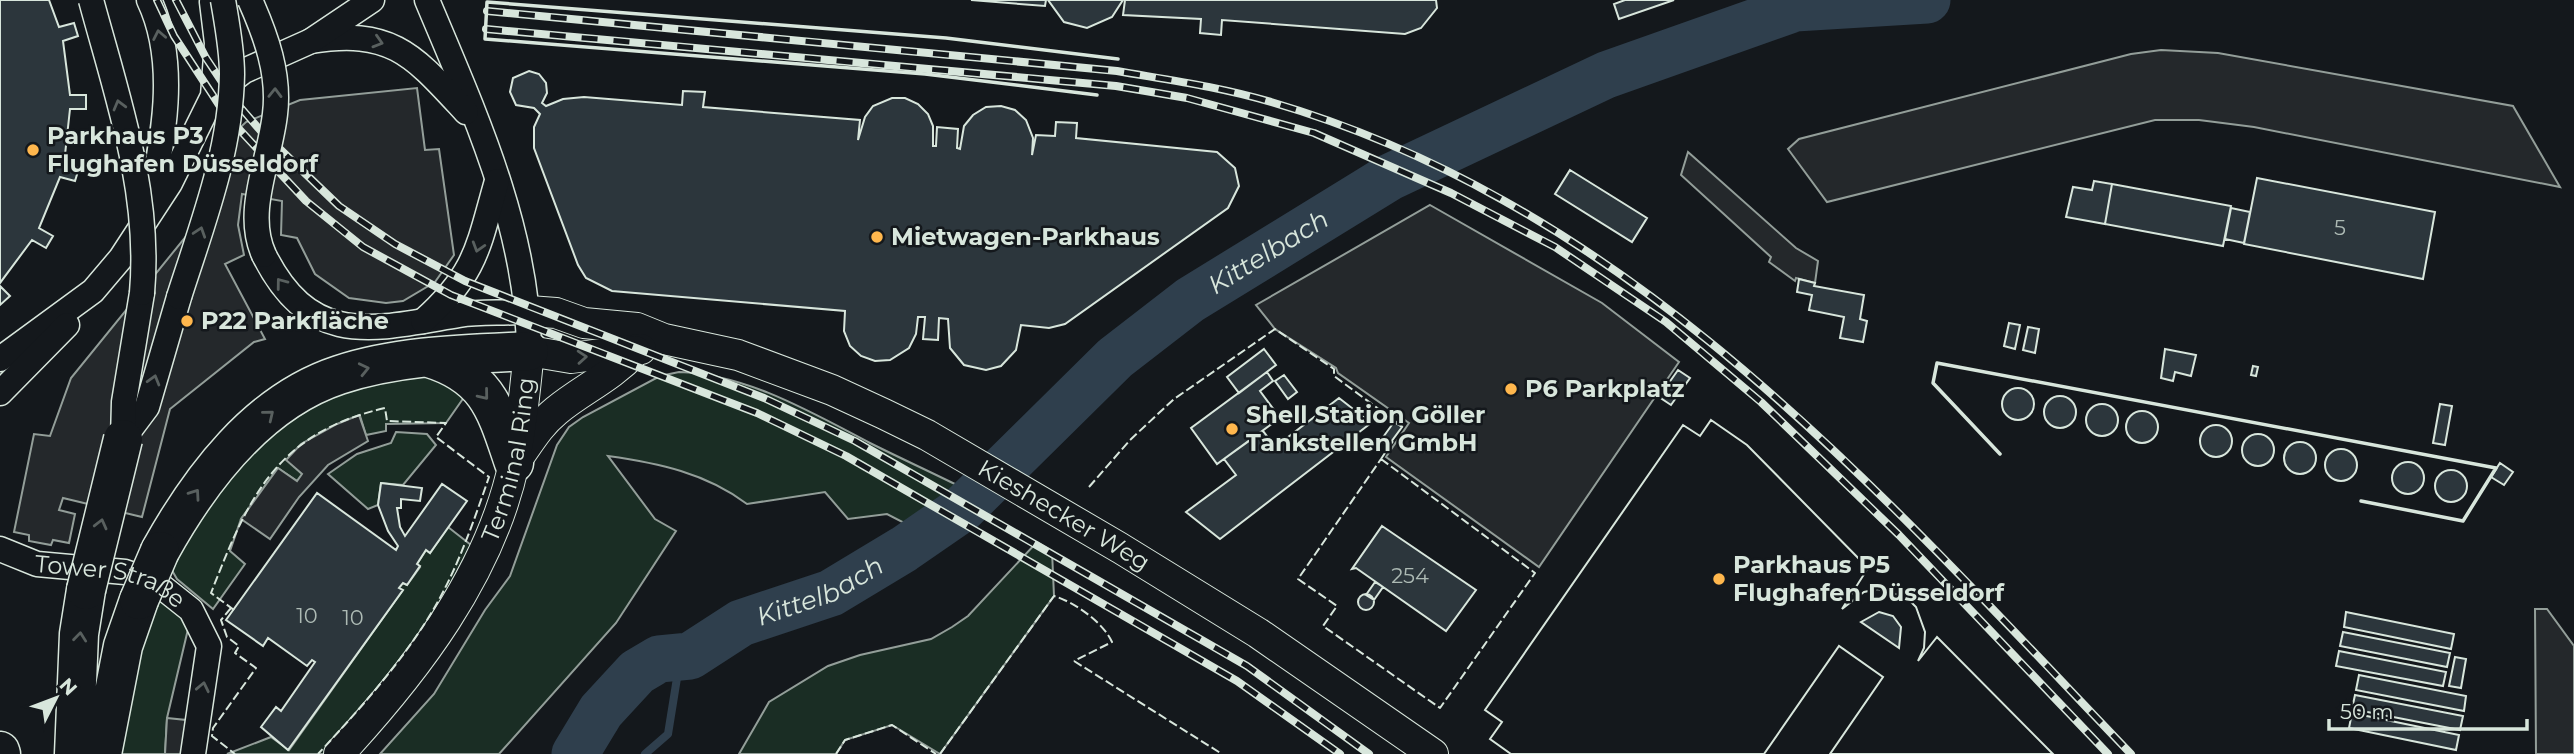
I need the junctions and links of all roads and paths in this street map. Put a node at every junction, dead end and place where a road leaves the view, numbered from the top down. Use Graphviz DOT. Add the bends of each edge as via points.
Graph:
graph roads {
  1 [pos="91,0"];
  2 [pos="149,0"];
  3 [pos="250,0"];
  4 [pos="372,0"];
  5 [pos="427,0"];
  6 [pos="216,5"];
  7 [pos="312,41"];
  8 [pos="278,56"];
  9 [pos="213,96"];
  10 [pos="476,123"];
  11 [pos="497,181"];
  12 [pos="146,223"];
  13 [pos="93,291"];
  14 [pos="529,311"];
  15 [pos="423,321"];
  16 [pos="584,323"];
  17 [pos="664,340"];
  18 [pos="529,351"];
  19 [pos="635,351"];
  20 [pos="429,358"];
  21 [pos="3,359"];
  22 [pos="0,393"];
  23 [pos="123,439"];
  24 [pos="514,463"];
  25 [pos="0,550"];
  26 [pos="74,754"];
  27 [pos="102,754"];
  28 [pos="193,754"];
  29 [pos="339,754"];
  30 [pos="1433,754"];
  23 -- 1 [label="street, one-way, bridge" via="124,402 142,293 144,238 136,168"];
  12 -- 2 [label="street, one-way" via="162,144 166,69"];
  15 -- 3 [label="street, one-way, bridge" via="372,329 325,320 289,294 264,256 256,230 257,210 275,112 276,78"];
  4 -- 7 [label="street, Terminal Ring"];
  5 -- 10 [label="street, Terminal Ring"];
  6 -- 8 [label="street" via="242,45 256,53"];
  6 -- 9 [label="street"];
  23 -- 6 [label="street, one-way, bridge" via="147,407 222,156 232,74"];
  7 -- 8 [label="street, Terminal Ring"];
  7 -- 10 [label="street, Terminal Ring, one-way" via="348,36 376,40 407,53 428,69"];
  8 -- 9 [label="street, Terminal Ring" via="244,71"];
  9 -- 12 [label="street"];
  10 -- 11 [label="street, Terminal Ring"];
  11 -- 14 [label="street, Terminal Ring"];
  11 -- 15 [label="street, one-way" via="472,265 457,288"];
  12 -- 13 [label="street"];
  13 -- 21 [label="street"];
  13 -- 22 [label="street" via="57,338"];
  14 -- 15 [label="street"];
  14 -- 16 [label="street, Kieshecker Weg" via="556,313"];
  14 -- 18 [label="street, Terminal Ring"];
  16 -- 17 [label="street, Kieshecker Weg" via="637,328"];
  16 -- 18 [label="street, Kieshecker Weg" via="552,332"];
  17 -- 19 [label="street"];
  17 -- 30 [label="street, Kieshecker Weg" via="770,365 884,414 959,454 1258,633"];
  18 -- 19 [label="street, one-way" via="571,358"];
  18 -- 20 [label="highway"];
  18 -- 24 [label="street, Terminal Ring"];
  19 -- 24 [label="street" via="614,374 557,410"];
  20 -- 24 [label="highway, one-way" via="455,366 482,390 497,412"];
  27 -- 20 [label="highway, one-way, bridge" via="123,646 139,600 160,551 219,463 270,414 337,376"];
  26 -- 23 [label="highway, one-way, bridge" via="79,634"];
  24 -- 29 [label="street, Terminal Ring" via="482,553 449,613 403,680"];
  28 -- 25 [label="street, Tower Straße, one-way" via="209,646 191,610 157,583 125,572 37,564"];
}
